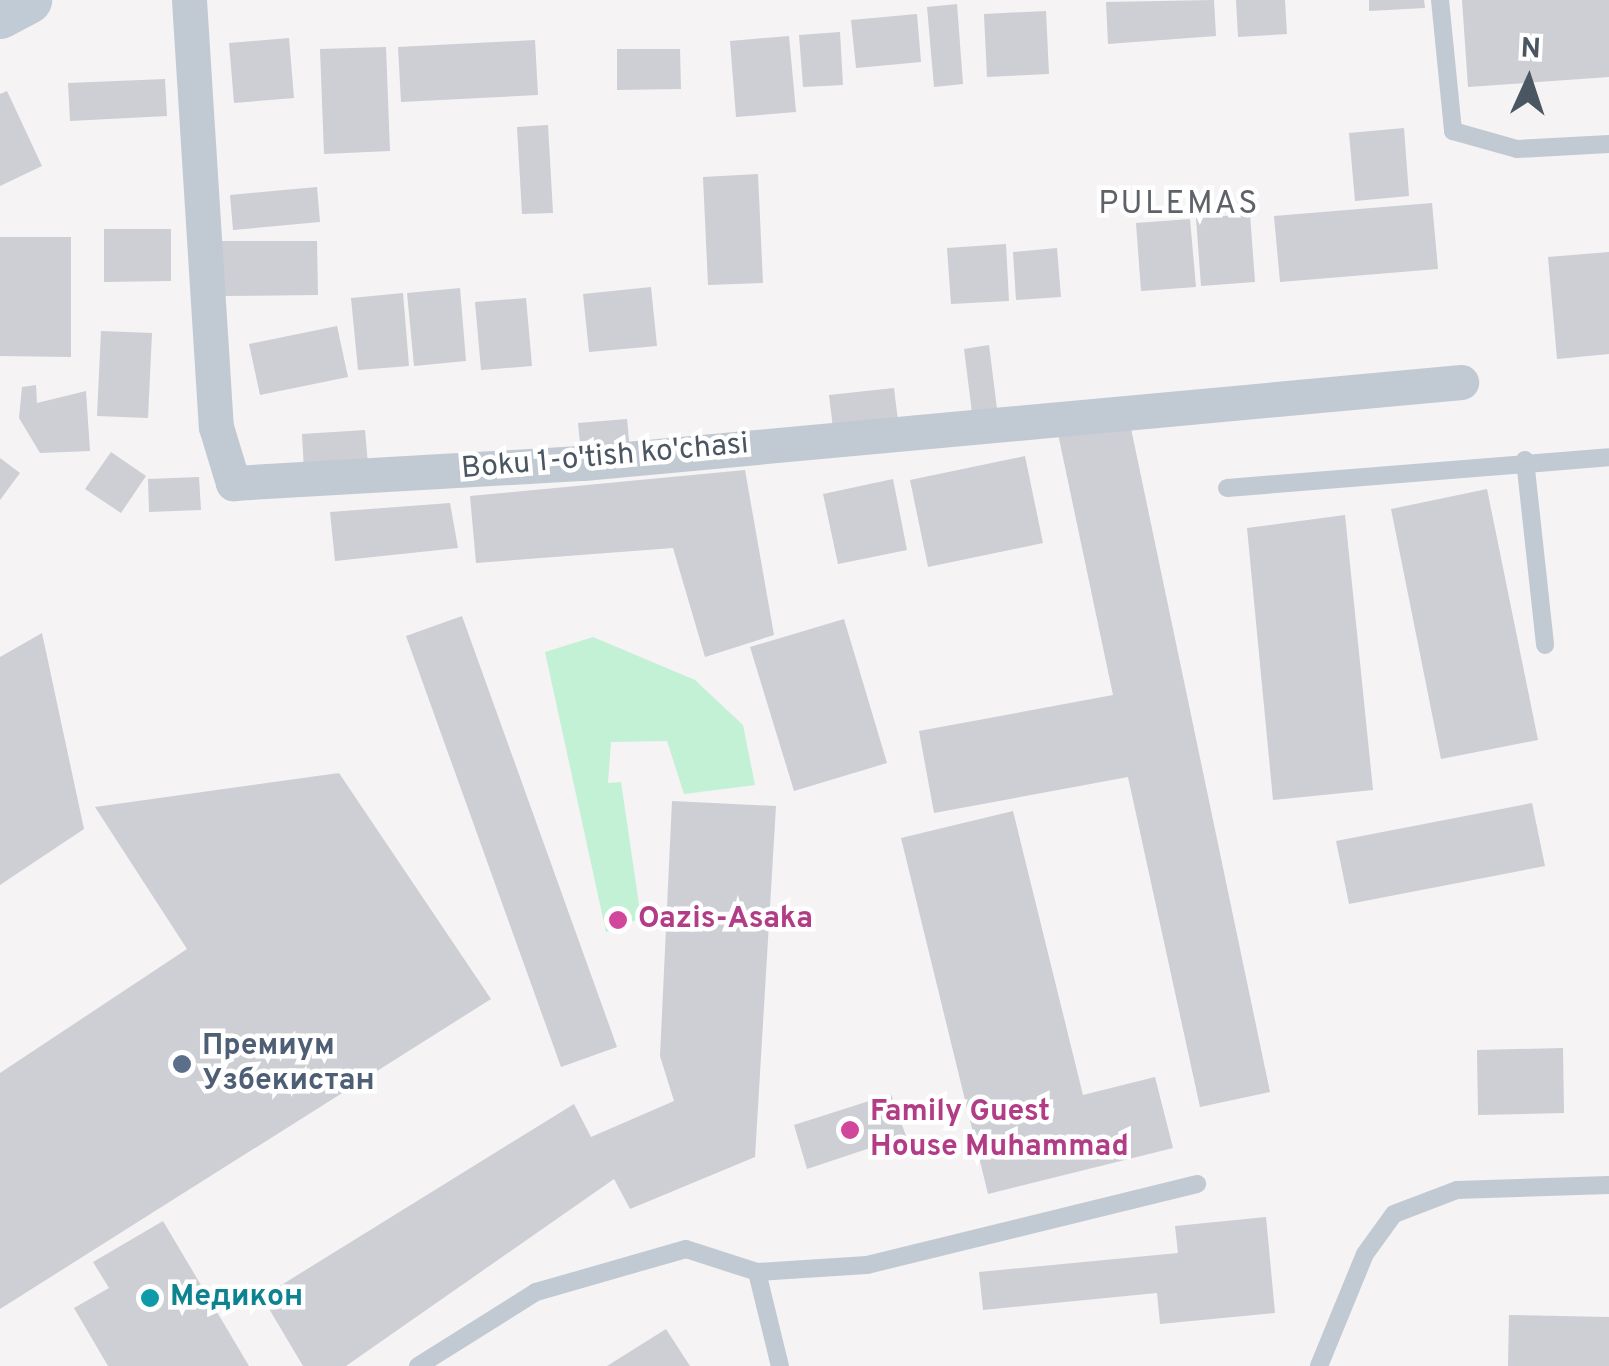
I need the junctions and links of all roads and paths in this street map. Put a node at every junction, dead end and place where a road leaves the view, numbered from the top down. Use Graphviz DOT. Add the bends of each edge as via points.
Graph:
graph roads {
  1 [pos="28,0"];
  2 [pos="190,0"];
  3 [pos="1440,0"];
  4 [pos="0,15"];
  5 [pos="1609,144"];
  6 [pos="1461,382"];
  7 [pos="1609,457"];
  8 [pos="1525,460"];
  9 [pos="1226,488"];
  10 [pos="1544,645"];
  11 [pos="1197,1184"];
  12 [pos="1609,1184"];
  13 [pos="757,1272"];
  14 [pos="418,1366"];
  15 [pos="780,1366"];
  16 [pos="1319,1366"];
  1 -- 4 [label="street"];
  2 -- 6 [label="street, Boku 1-o'tish ko'chasi" via="216,427 234,483 583,462"];
  3 -- 5 [label="lane" via="1453,130 1517,149"];
  7 -- 8 [label="lane"];
  8 -- 9 [label="lane"];
  8 -- 10 [label="lane"];
  11 -- 13 [label="lane" via="938,1252 867,1265"];
  12 -- 16 [label="lane" via="1457,1190 1394,1214 1365,1254"];
  13 -- 14 [label="lane" via="686,1248 536,1292"];
  13 -- 15 [label="lane"];
}
